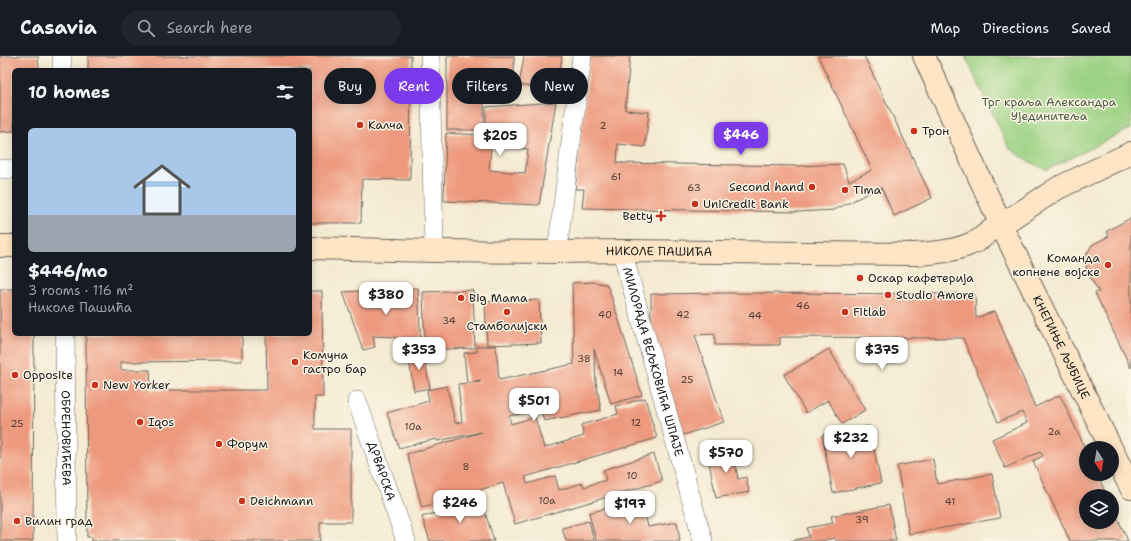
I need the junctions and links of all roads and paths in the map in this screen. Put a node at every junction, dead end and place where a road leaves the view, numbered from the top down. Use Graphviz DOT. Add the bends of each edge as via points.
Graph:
graph roads {
  1 [pos="62,56"];
  2 [pos="430,56"];
  3 [pos="582,56"];
  4 [pos="924,56"];
  5 [pos="62,68"];
  6 [pos="1131,153"];
  7 [pos="0,168"];
  8 [pos="12,169"];
  9 [pos="1000,225"];
  10 [pos="0,246"];
  11 [pos="12,246"];
  12 [pos="312,248"];
  13 [pos="434,251"];
  14 [pos="622,251"];
  15 [pos="557,252"];
  16 [pos="65,336"];
  17 [pos="357,401"];
  18 [pos="1108,441"];
  19 [pos="1119,463"];
  20 [pos="1131,488"];
  21 [pos="67,541"];
  22 [pos="406,541"];
  23 [pos="703,541"];
  1 -- 5 [label="street"];
  2 -- 13 [label="street"];
  3 -- 15 [label="street"];
  4 -- 9 [label="street"];
  6 -- 9 [label="street" via="1058,188"];
  7 -- 8 [label="street"];
  9 -- 14 [label="street, НИКОЛЕ ПАШИЋА" via="962,247 934,253"];
  9 -- 18 [label="street, КНЕГИЊЕ ЉУБИЦЕ"];
  10 -- 11 [label="street"];
  12 -- 13 [label="street, НИКОЛЕ ПАШИЋА"];
  13 -- 15 [label="street, НИКОЛЕ ПАШИЋА"];
  14 -- 15 [label="street, НИКОЛЕ ПАШИЋА"];
  14 -- 23 [label="street, МИЛОРАДА ВЕЉКОВИЋА ШПАЈЕ"];
  16 -- 21 [label="street, ОБРЕНОВИЋЕВА"];
  17 -- 22 [label="street, ДРВАРСКА"];
  19 -- 20 [label="street, КНЕГИЊЕ ЉУБИЦЕ"];
}
